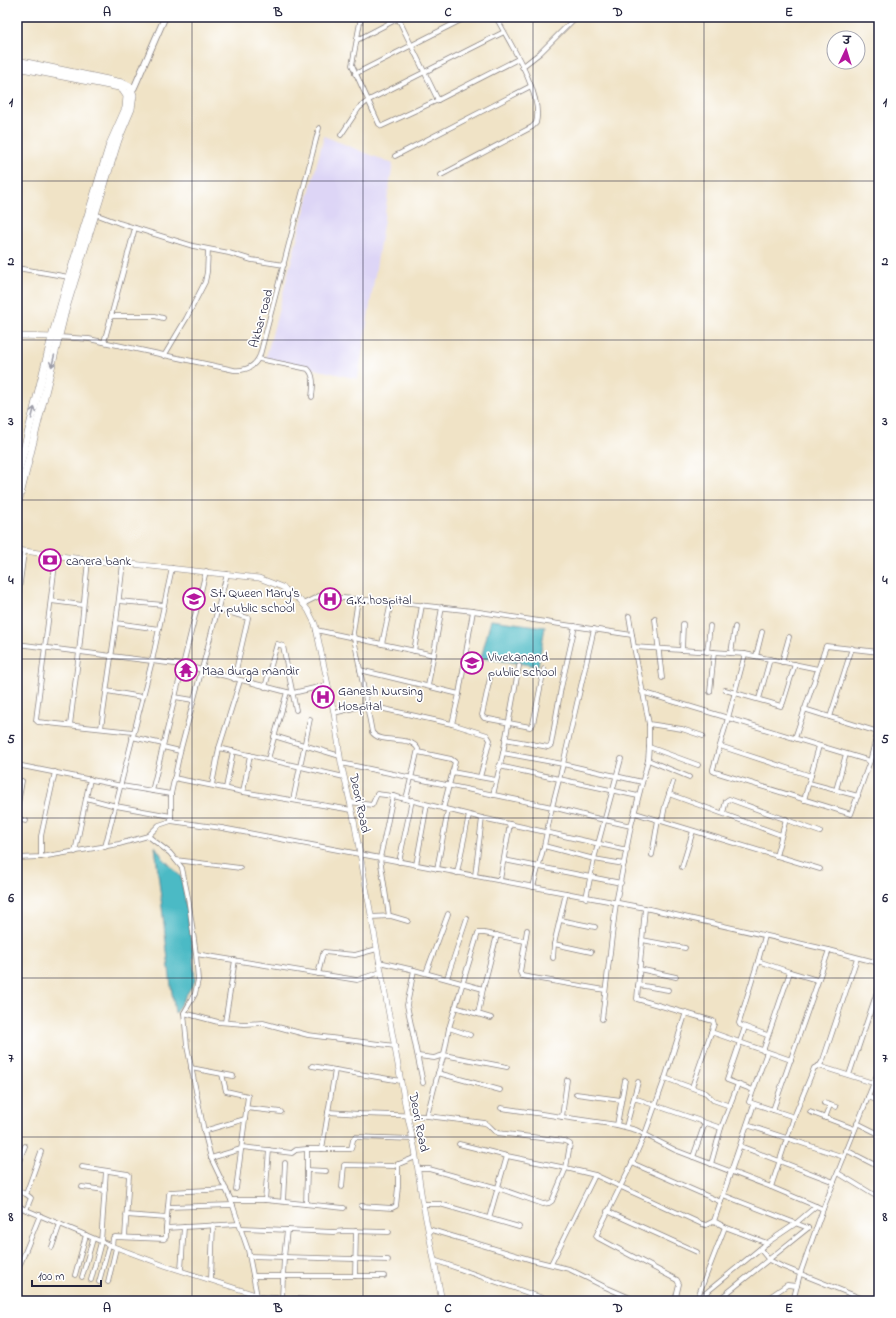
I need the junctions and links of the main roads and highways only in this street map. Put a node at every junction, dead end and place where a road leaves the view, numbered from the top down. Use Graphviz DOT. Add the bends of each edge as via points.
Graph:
graph roads {
  1 [pos="165,17"];
  2 [pos="17,61"];
  3 [pos="17,67"];
  4 [pos="129,92"];
  5 [pos="55,337"];
  6 [pos="17,478"];
  7 [pos="17,507"];
  1 -- 4 [label="main road" via="134,88"];
  2 -- 4 [label="highway" via="122,83 127,85"];
  3 -- 4 [label="highway" via="119,87"];
  4 -- 5 [label="highway" via="126,108 110,144 69,277"];
  4 -- 5 [label="highway" via="132,102 130,109"];
  6 -- 5 [label="highway, one-way"];
  5 -- 7 [label="highway, one-way"];
}
